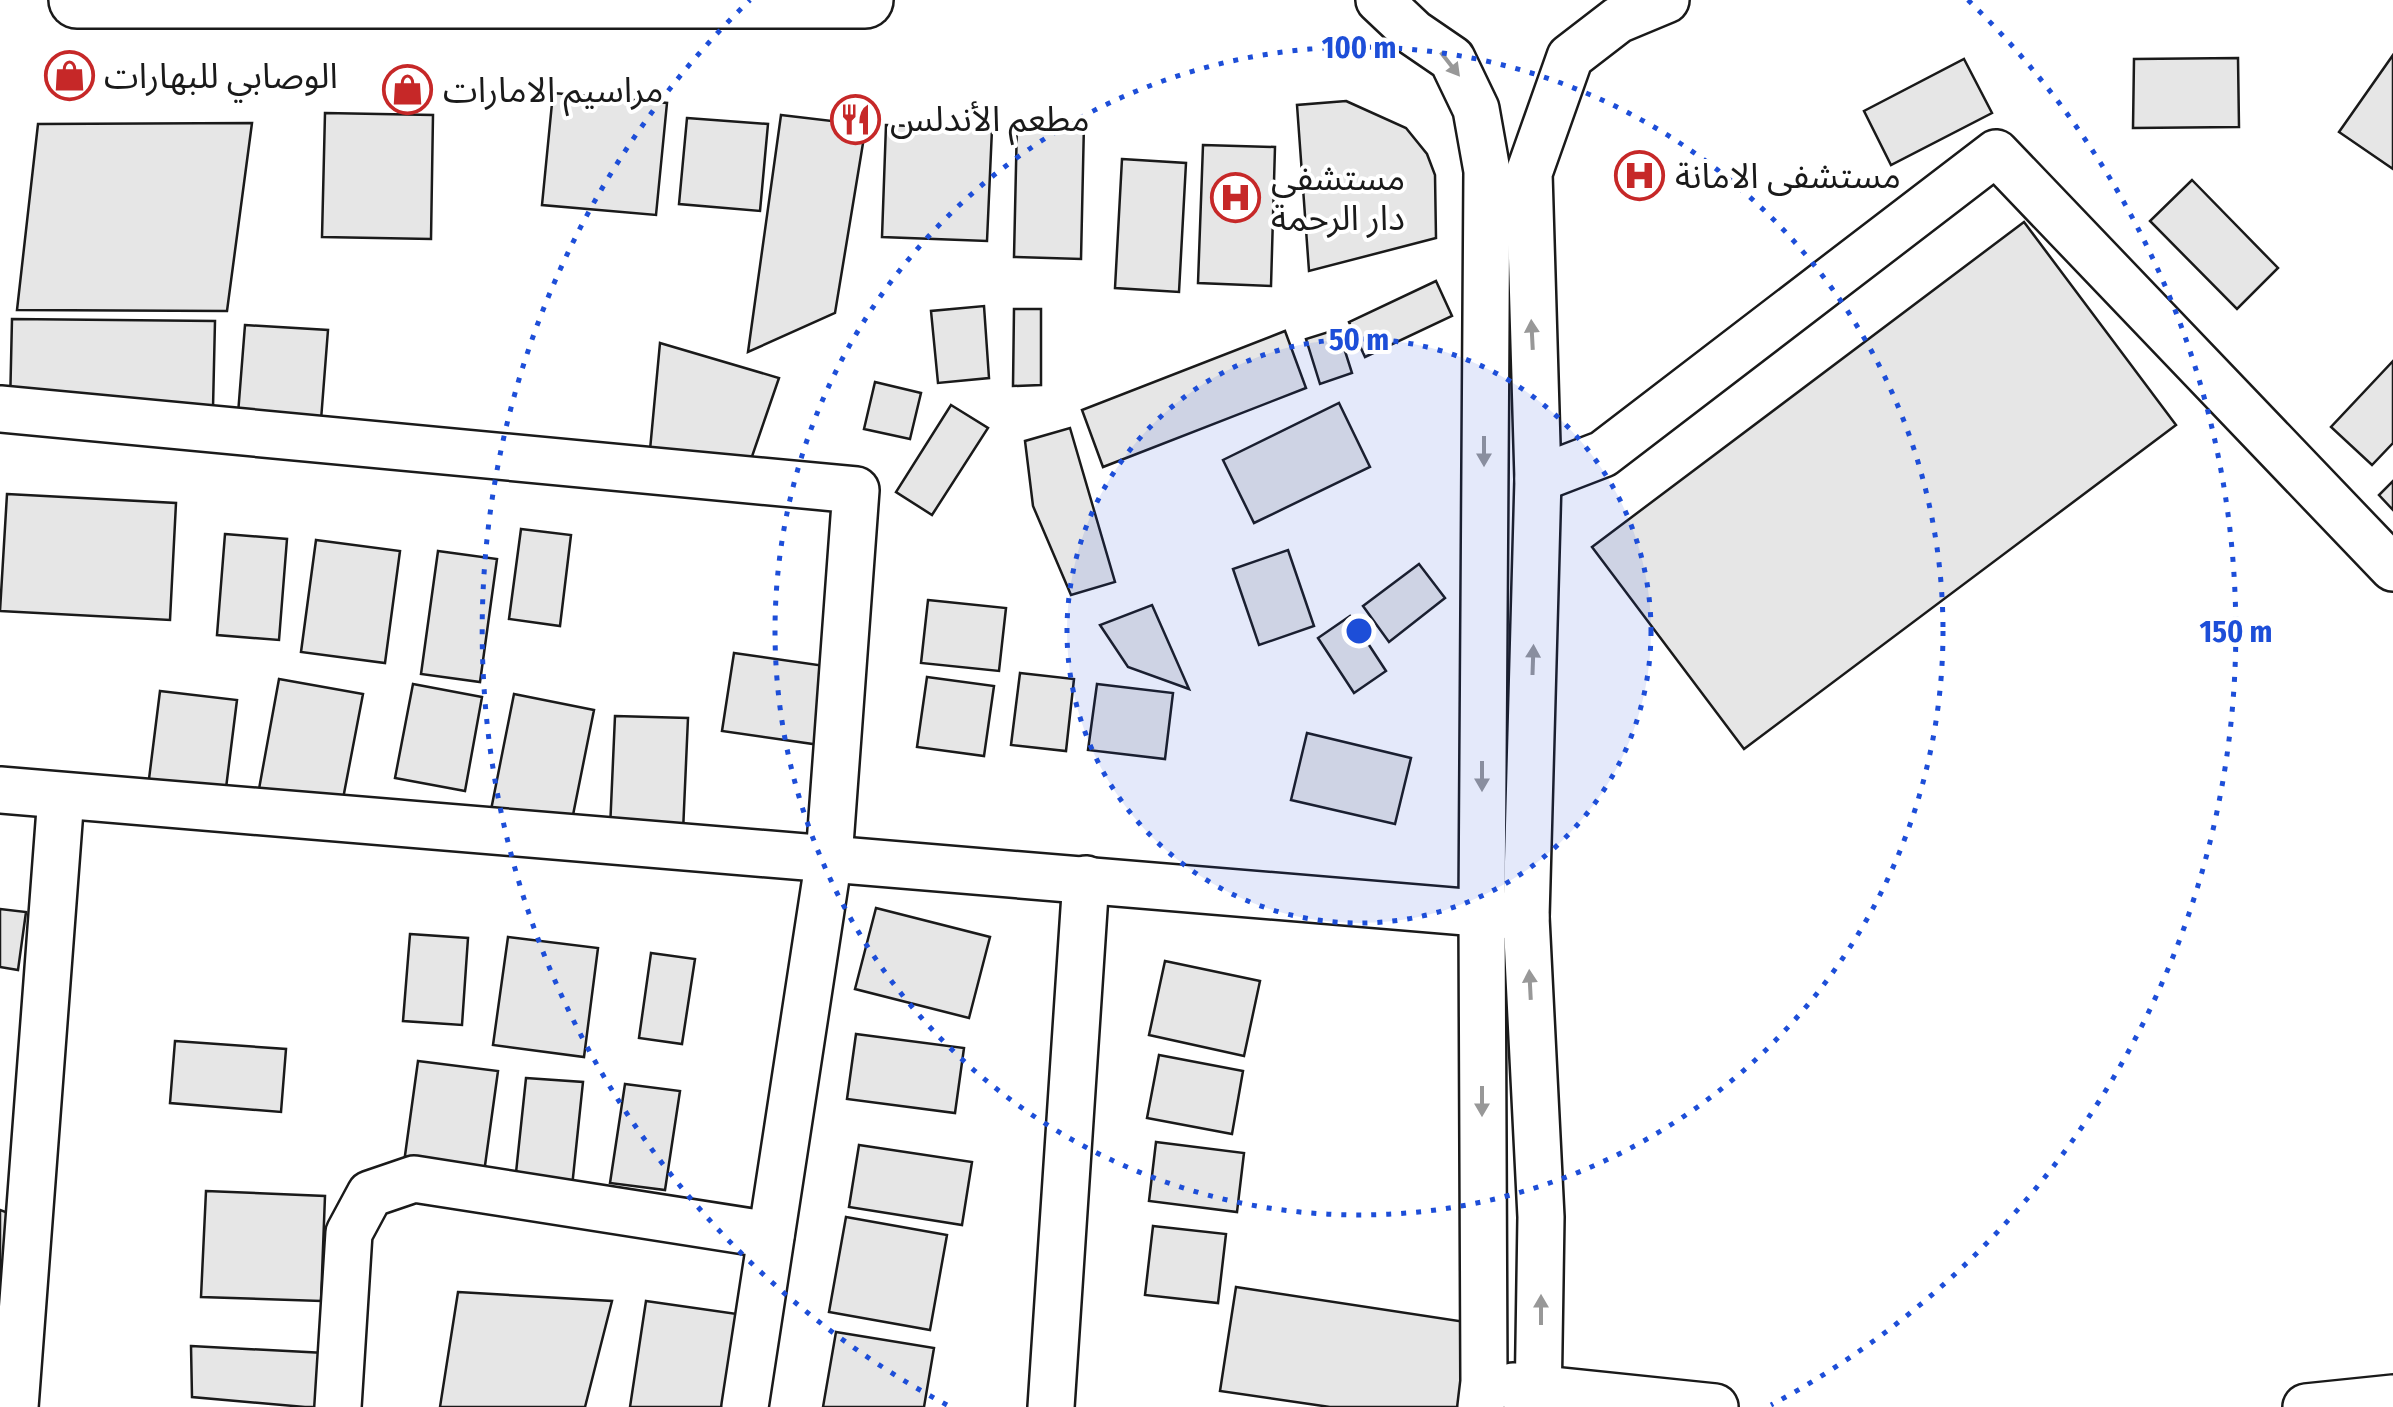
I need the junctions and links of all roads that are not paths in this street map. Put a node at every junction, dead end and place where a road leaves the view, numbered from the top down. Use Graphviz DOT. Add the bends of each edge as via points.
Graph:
graph roads {
  1 [pos="77,0"];
  2 [pos="866,0"];
  3 [pos="1378,0"];
  4 [pos="1666,0"];
  5 [pos="728,1"];
  6 [pos="0,409"];
  7 [pos="1538,479"];
  8 [pos="2393,568"];
  9 [pos="0,790"];
  10 [pos="61,796"];
  11 [pos="829,858"];
  12 [pos="1086,879"];
  13 [pos="1482,912"];
  14 [pos="1526,917"];
  15 [pos="771,1235"];
  16 [pos="1482,1394"];
  17 [pos="1539,1398"];
  18 [pos="2393,1398"];
  19 [pos="15,1407"];
  20 [pos="338,1407"];
  21 [pos="745,1407"];
  22 [pos="1051,1407"];
  23 [pos="1715,1407"];
  24 [pos="2306,1407"];
  1 -- 5 [label="main road"];
  2 -- 5 [label="main road"];
  3 -- 13 [label="street, one-way" via="1452,59 1476,109 1486,171"];
  7 -- 4 [label="street, one-way" via="1528,173 1570,57 1618,20"];
  6 -- 11 [label="street" via="856,490"];
  7 -- 8 [label="street" via="1603,454 1996,153"];
  14 -- 7 [label="street, one-way"];
  9 -- 10 [label="street"];
  10 -- 11 [label="street"];
  10 -- 19 [label="street"];
  11 -- 12 [label="street"];
  11 -- 15 [label="street"];
  12 -- 13 [label="street"];
  12 -- 22 [label="street"];
  13 -- 14 [label="street"];
  13 -- 16 [label="street, one-way"];
  17 -- 14 [label="street, one-way" via="1541,1216"];
  15 -- 20 [label="street" via="414,1179 370,1194 348,1233"];
  15 -- 21 [label="street"];
  16 -- 17 [label="street"];
  17 -- 23 [label="street"];
  18 -- 24 [label="street"];
}
